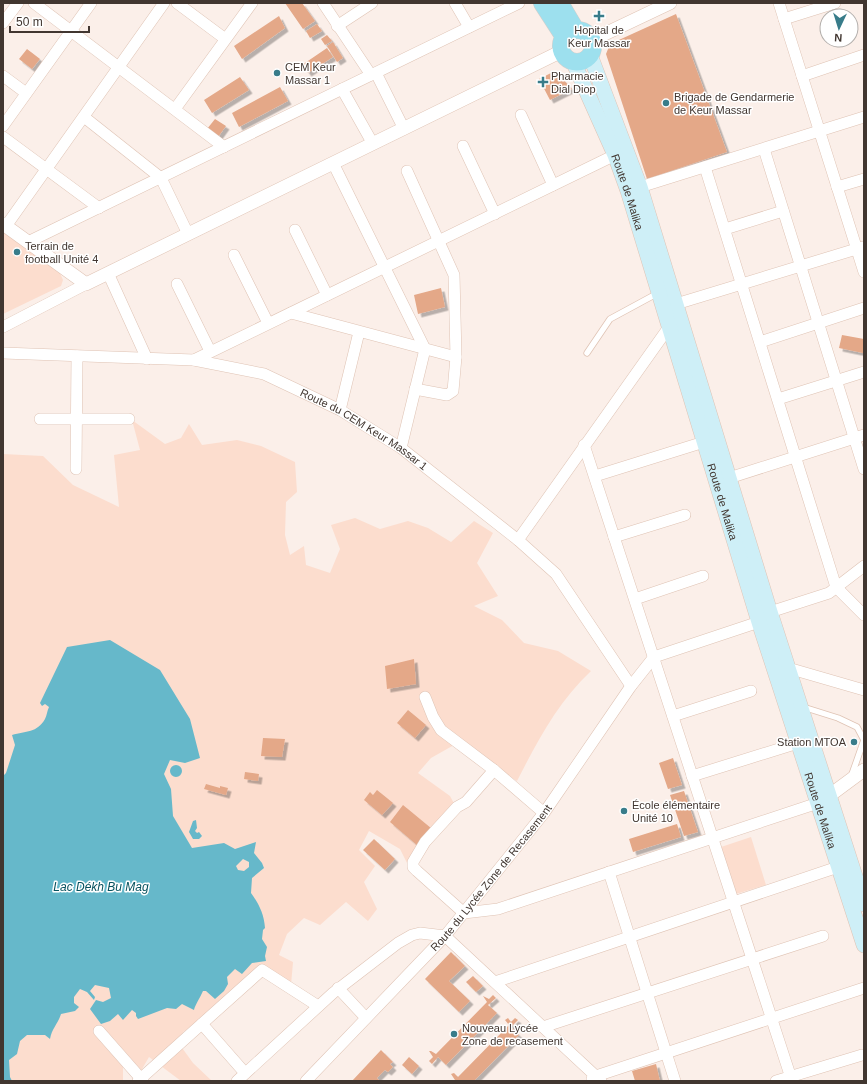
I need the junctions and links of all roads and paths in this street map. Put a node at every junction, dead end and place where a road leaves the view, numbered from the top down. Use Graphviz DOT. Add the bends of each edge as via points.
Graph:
graph roads {
  1 [pos="18,3"];
  2 [pos="34,3"];
  3 [pos="91,3"];
  4 [pos="164,3"];
  5 [pos="177,3"];
  6 [pos="252,3"];
  7 [pos="323,3"];
  8 [pos="372,3"];
  9 [pos="455,3"];
  10 [pos="519,3"];
  11 [pos="542,3"];
  12 [pos="560,3"];
  13 [pos="670,3"];
  14 [pos="779,3"];
  15 [pos="835,3"];
  16 [pos="784,20"];
  17 [pos="3,22"];
  18 [pos="337,26"];
  19 [pos="469,27"];
  20 [pos="71,31"];
  21 [pos="224,38"];
  22 [pos="569,45"];
  23 [pos="591,47"];
  24 [pos="864,55"];
  25 [pos="119,67"];
  26 [pos="373,74"];
  27 [pos="3,76"];
  28 [pos="802,76"];
  29 [pos="342,89"];
  30 [pos="26,94"];
  31 [pos="175,109"];
  32 [pos="521,115"];
  33 [pos="84,117"];
  34 [pos="864,118"];
  35 [pos="3,126"];
  36 [pos="404,128"];
  37 [pos="819,131"];
  38 [pos="3,137"];
  39 [pos="373,144"];
  40 [pos="463,146"];
  41 [pos="224,147"];
  42 [pos="764,149"];
  43 [pos="615,155"];
  44 [pos="333,163"];
  45 [pos="705,167"];
  46 [pos="47,169"];
  47 [pos="407,171"];
  48 [pos="161,178"];
  49 [pos="864,179"];
  50 [pos="553,185"];
  51 [pos="640,187"];
  52 [pos="837,187"];
  53 [pos="99,208"];
  54 [pos="783,211"];
  55 [pos="495,214"];
  56 [pos="5,225"];
  57 [pos="295,230"];
  58 [pos="725,230"];
  59 [pos="188,234"];
  60 [pos="439,240"];
  61 [pos="28,242"];
  62 [pos="860,248"];
  63 [pos="234,255"];
  64 [pos="800,266"];
  65 [pos="384,267"];
  66 [pos="864,272"];
  67 [pos="108,273"];
  68 [pos="86,284"];
  69 [pos="177,284"];
  70 [pos="742,284"];
  71 [pos="659,293"];
  72 [pos="327,295"];
  73 [pos="676,304"];
  74 [pos="864,308"];
  75 [pos="291,312"];
  76 [pos="818,323"];
  77 [pos="268,324"];
  78 [pos="3,327"];
  79 [pos="669,327"];
  80 [pos="359,332"];
  81 [pos="760,342"];
  82 [pos="425,349"];
  83 [pos="210,352"];
  84 [pos="3,353"];
  85 [pos="587,353"];
  86 [pos="77,356"];
  87 [pos="456,356"];
  88 [pos="147,359"];
  89 [pos="194,360"];
  90 [pos="864,372"];
  91 [pos="836,381"];
  92 [pos="415,389"];
  93 [pos="778,399"];
  94 [pos="340,410"];
  95 [pos="40,419"];
  96 [pos="76,419"];
  97 [pos="129,419"];
  98 [pos="859,437"];
  99 [pos="704,442"];
  100 [pos="584,445"];
  101 [pos="401,448"];
  102 [pos="796,457"];
  103 [pos="76,469"];
  104 [pos="864,469"];
  105 [pos="595,476"];
  106 [pos="729,478"];
  107 [pos="685,515"];
  108 [pos="614,537"];
  109 [pos="518,540"];
  110 [pos="864,566"];
  111 [pos="703,576"];
  112 [pos="836,587"];
  113 [pos="635,599"];
  114 [pos="770,612"];
  115 [pos="864,615"];
  116 [pos="759,622"];
  117 [pos="654,657"];
  118 [pos="788,668"];
  119 [pos="631,686"];
  120 [pos="864,690"];
  121 [pos="751,691"];
  122 [pos="425,697"];
  123 [pos="800,707"];
  124 [pos="673,716"];
  125 [pos="798,743"];
  126 [pos="494,770"];
  127 [pos="864,770"];
  128 [pos="692,776"];
  129 [pos="849,781"];
  130 [pos="823,800"];
  131 [pos="544,813"];
  132 [pos="712,838"];
  133 [pos="838,867"];
  134 [pos="609,872"];
  135 [pos="733,902"];
  136 [pos="864,904"];
  137 [pos="464,913"];
  138 [pos="445,936"];
  139 [pos="629,936"];
  140 [pos="823,936"];
  141 [pos="864,946"];
  142 [pos="752,959"];
  143 [pos="495,982"];
  144 [pos="338,988"];
  145 [pos="864,988"];
  146 [pos="646,993"];
  147 [pos="318,1006"];
  148 [pos="366,1018"];
  149 [pos="771,1018"];
  150 [pos="202,1024"];
  151 [pos="543,1027"];
  152 [pos="99,1031"];
  153 [pos="667,1052"];
  154 [pos="862,1055"];
  155 [pos="241,1077"];
  156 [pos="596,1079"];
  157 [pos="791,1079"];
  158 [pos="141,1080"];
  159 [pos="306,1081"];
  160 [pos="675,1081"];
  161 [pos="776,1081"];
  1 -- 17 [label="street"];
  2 -- 20 [label="street"];
  3 -- 20 [label="street"];
  4 -- 25 [label="street"];
  5 -- 21 [label="street"];
  6 -- 21 [label="street"];
  7 -- 18 [label="street"];
  8 -- 18 [label="street"];
  9 -- 19 [label="street"];
  10 -- 19 [label="street"];
  11 -- 22 [label="main road, Route de Malika"];
  12 -- 22 [label="main road, Route de Malika"];
  13 -- 23 [label="street"];
  14 -- 16 [label="street"];
  15 -- 16 [label="street"];
  16 -- 28 [label="street"];
  18 -- 26 [label="street"];
  19 -- 26 [label="street"];
  20 -- 25 [label="street"];
  20 -- 30 [label="street"];
  21 -- 31 [label="street"];
  22 -- 23 [label="main road" via="582,60"];
  22 -- 23 [label="main road" via="586,33"];
  22 -- 36 [label="street"];
  22 -- 43 [label="main road, Route de Malika"];
  23 -- 51 [label="main road, Route de Malika"];
  24 -- 28 [label="street"];
  25 -- 31 [label="street"];
  25 -- 33 [label="street"];
  26 -- 29 [label="street"];
  26 -- 36 [label="street"];
  27 -- 30 [label="street"];
  28 -- 37 [label="street"];
  29 -- 39 [label="street"];
  29 -- 41 [label="street"];
  30 -- 35 [label="street"];
  31 -- 41 [label="street"];
  32 -- 50 [label="street"];
  33 -- 46 [label="street"];
  33 -- 48 [label="street"];
  34 -- 37 [label="street"];
  36 -- 39 [label="street"];
  37 -- 42 [label="street"];
  37 -- 52 [label="street"];
  38 -- 46 [label="street"];
  39 -- 44 [label="street"];
  40 -- 55 [label="street"];
  41 -- 48 [label="street"];
  42 -- 45 [label="street"];
  42 -- 54 [label="street"];
  43 -- 50 [label="street"];
  43 -- 71 [label="main road, Route de Malika"];
  44 -- 59 [label="street"];
  44 -- 65 [label="street"];
  45 -- 51 [label="street"];
  45 -- 58 [label="street"];
  46 -- 53 [label="street"];
  46 -- 56 [label="street"];
  47 -- 60 [label="street"];
  48 -- 53 [label="street"];
  48 -- 59 [label="street"];
  49 -- 52 [label="street"];
  50 -- 55 [label="street"];
  51 -- 73 [label="main road, Route de Malika"];
  52 -- 62 [label="street"];
  53 -- 61 [label="street"];
  54 -- 58 [label="street"];
  54 -- 64 [label="street"];
  55 -- 60 [label="street"];
  56 -- 61 [label="street"];
  57 -- 72 [label="street"];
  58 -- 70 [label="street"];
  59 -- 67 [label="street"];
  60 -- 65 [label="street"];
  60 -- 87 [label="street" via="455,283"];
  61 -- 68 [label="street"];
  62 -- 64 [label="street"];
  62 -- 66 [label="street"];
  63 -- 77 [label="street"];
  64 -- 70 [label="street"];
  64 -- 76 [label="street"];
  65 -- 72 [label="street"];
  65 -- 82 [label="street"];
  67 -- 68 [label="street"];
  67 -- 88 [label="street"];
  68 -- 78 [label="street"];
  69 -- 83 [label="street"];
  70 -- 73 [label="street"];
  70 -- 81 [label="street"];
  71 -- 79 [label="main road, Route de Malika"];
  71 -- 85 [label="lane" via="610,319"];
  72 -- 75 [label="street"];
  73 -- 106 [label="main road, Route de Malika"];
  74 -- 76 [label="street"];
  75 -- 77 [label="street"];
  75 -- 80 [label="street"];
  76 -- 81 [label="street"];
  76 -- 91 [label="street"];
  77 -- 83 [label="street"];
  79 -- 99 [label="main road, Route de Malika"];
  79 -- 100 [label="street"];
  80 -- 82 [label="street"];
  80 -- 94 [label="street"];
  81 -- 93 [label="street"];
  82 -- 87 [label="street"];
  82 -- 92 [label="street"];
  83 -- 89 [label="street"];
  84 -- 86 [label="street, Route du CEM Keur Massar 1"];
  86 -- 88 [label="street, Route du CEM Keur Massar 1"];
  86 -- 96 [label="street"];
  87 -- 92 [label="street" via="452,392 447,395"];
  88 -- 89 [label="street, Route du CEM Keur Massar 1"];
  89 -- 94 [label="street, Route du CEM Keur Massar 1" via="264,374"];
  90 -- 91 [label="street"];
  91 -- 93 [label="street"];
  91 -- 98 [label="street"];
  92 -- 101 [label="street"];
  93 -- 102 [label="street"];
  94 -- 101 [label="street, Route du CEM Keur Massar 1"];
  95 -- 96 [label="street"];
  96 -- 97 [label="street"];
  96 -- 103 [label="street"];
  98 -- 102 [label="street"];
  98 -- 104 [label="street"];
  99 -- 105 [label="street"];
  99 -- 116 [label="main road, Route de Malika"];
  100 -- 105 [label="street"];
  100 -- 109 [label="street"];
  101 -- 109 [label="street, Route du CEM Keur Massar 1"];
  102 -- 106 [label="street"];
  102 -- 112 [label="street"];
  105 -- 108 [label="street"];
  106 -- 114 [label="main road, Route de Malika"];
  107 -- 108 [label="street"];
  108 -- 113 [label="street"];
  109 -- 119 [label="street, Route du CEM Keur Massar 1" via="556,574"];
  110 -- 112 [label="street"];
  111 -- 113 [label="street"];
  112 -- 114 [label="street" via="829,593"];
  112 -- 115 [label="street"];
  113 -- 117 [label="street"];
  114 -- 118 [label="main road, Route de Malika"];
  116 -- 117 [label="street"];
  116 -- 125 [label="main road, Route de Malika"];
  117 -- 119 [label="street, Route du Lycée Zone de Recasement"];
  117 -- 124 [label="street"];
  118 -- 120 [label="street"];
  118 -- 123 [label="main road, Route de Malika"];
  119 -- 131 [label="street, Route du Lycée Zone de Recasement"];
  121 -- 124 [label="street"];
  122 -- 126 [label="street" via="441,730"];
  123 -- 129 [label="lane" via="838,718 857,727 864,740"];
  123 -- 130 [label="main road, Route de Malika"];
  124 -- 128 [label="street"];
  125 -- 128 [label="street"];
  125 -- 130 [label="main road, Route de Malika"];
  126 -- 131 [label="street"];
  126 -- 137 [label="street" via="425,842 413,862 417,872"];
  127 -- 129 [label="street"];
  128 -- 132 [label="street"];
  129 -- 130 [label="street"];
  130 -- 132 [label="street"];
  130 -- 133 [label="main road, Route de Malika"];
  130 -- 136 [label="main road, Route de Malika"];
  131 -- 137 [label="street, Route du Lycée Zone de Recasement"];
  132 -- 134 [label="street"];
  132 -- 135 [label="street"];
  133 -- 135 [label="street"];
  133 -- 141 [label="main road, Route de Malika"];
  134 -- 137 [label="street" via="498,909"];
  134 -- 139 [label="street"];
  135 -- 139 [label="street"];
  135 -- 142 [label="street"];
  137 -- 138 [label="street, Route du Lycée Zone de Recasement"];
  138 -- 143 [label="street"];
  138 -- 144 [label="street" via="431,933 412,935"];
  138 -- 148 [label="street, Route du Lycée Zone de Recasement"];
  139 -- 143 [label="street"];
  139 -- 146 [label="street"];
  140 -- 142 [label="street"];
  142 -- 146 [label="street"];
  142 -- 149 [label="street"];
  143 -- 151 [label="street"];
  144 -- 147 [label="street"];
  144 -- 148 [label="street"];
  145 -- 149 [label="street"];
  146 -- 151 [label="street"];
  146 -- 153 [label="street"];
  147 -- 150 [label="street" via="262,970"];
  147 -- 155 [label="street"];
  148 -- 159 [label="street, Route du Lycée Zone de Recasement"];
  149 -- 153 [label="street"];
  149 -- 157 [label="street"];
  150 -- 155 [label="street"];
  150 -- 158 [label="street"];
  151 -- 156 [label="street"];
  152 -- 158 [label="street"];
  153 -- 156 [label="street"];
  153 -- 160 [label="street"];
  154 -- 157 [label="street"];
  157 -- 161 [label="street"];
}
